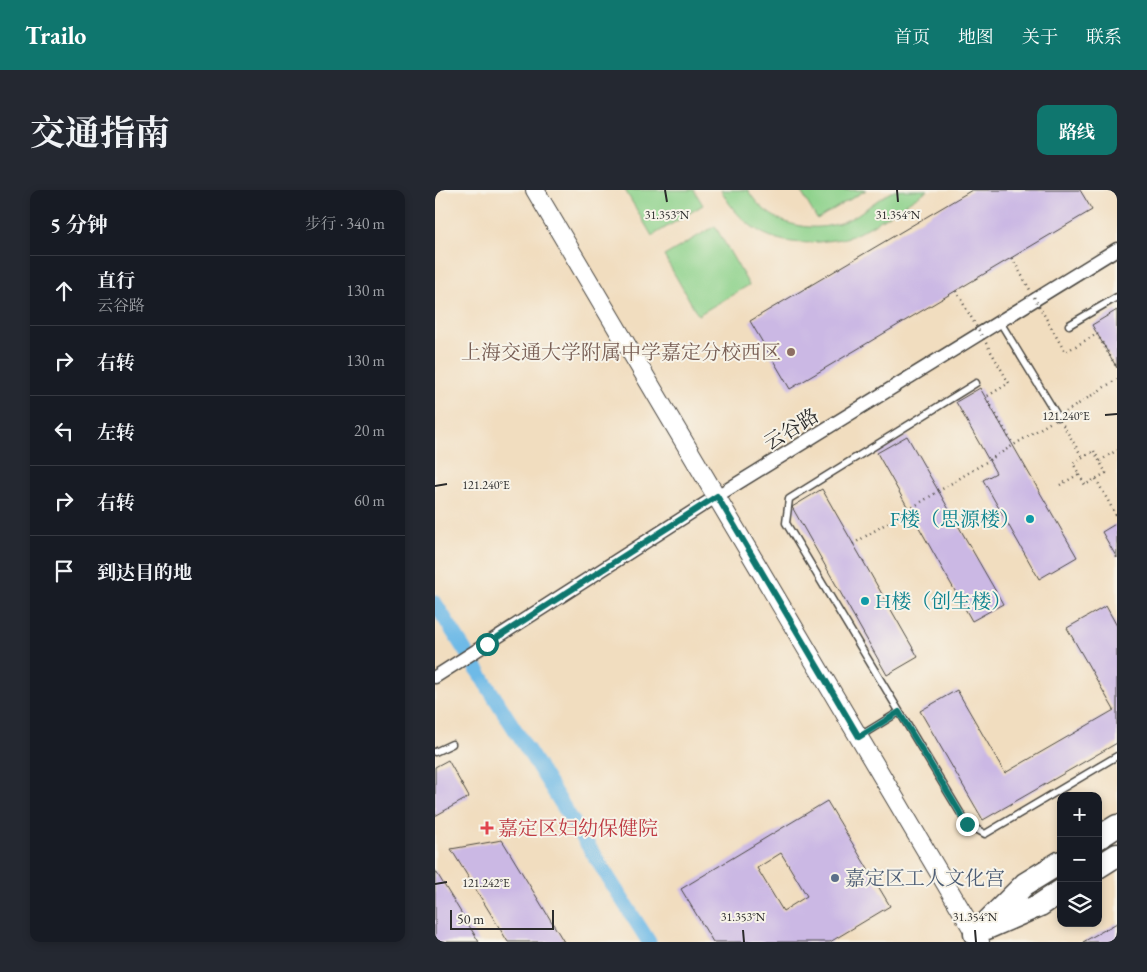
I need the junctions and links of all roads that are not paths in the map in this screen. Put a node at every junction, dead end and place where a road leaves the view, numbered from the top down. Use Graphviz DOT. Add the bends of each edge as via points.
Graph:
graph roads {
  1 [pos="535,190"];
  2 [pos="1117,249"];
  3 [pos="1117,297"];
  4 [pos="1000,322"];
  5 [pos="1069,325"];
  6 [pos="976,383"];
  7 [pos="1058,417"];
  8 [pos="717,496"];
  9 [pos="435,677"];
  10 [pos="899,712"];
  11 [pos="859,737"];
  12 [pos="452,744"];
  13 [pos="435,752"];
  14 [pos="1117,756"];
  15 [pos="1117,826"];
  16 [pos="1100,837"];
  17 [pos="1117,855"];
  18 [pos="1057,864"];
  19 [pos="1102,864"];
  20 [pos="1057,894"];
  21 [pos="972,939"];
  1 -- 8 [label="main road"];
  2 -- 4 [label="street, 云谷路"];
  3 -- 5 [label="lane"];
  4 -- 7 [label="lane"];
  4 -- 8 [label="street, 云谷路"];
  6 -- 10 [label="lane" via="789,499 786,523"];
  8 -- 9 [label="street, 云谷路"];
  8 -- 11 [label="main road"];
  10 -- 11 [label="lane"];
  10 -- 14 [label="lane" via="967,824 985,834"];
  11 -- 21 [label="main road"];
  12 -- 13 [label="lane"];
  15 -- 16 [label="highway"];
  17 -- 19 [label="highway"];
  18 -- 21 [label="highway" via="1025,884"];
  20 -- 21 [label="highway"];
}
